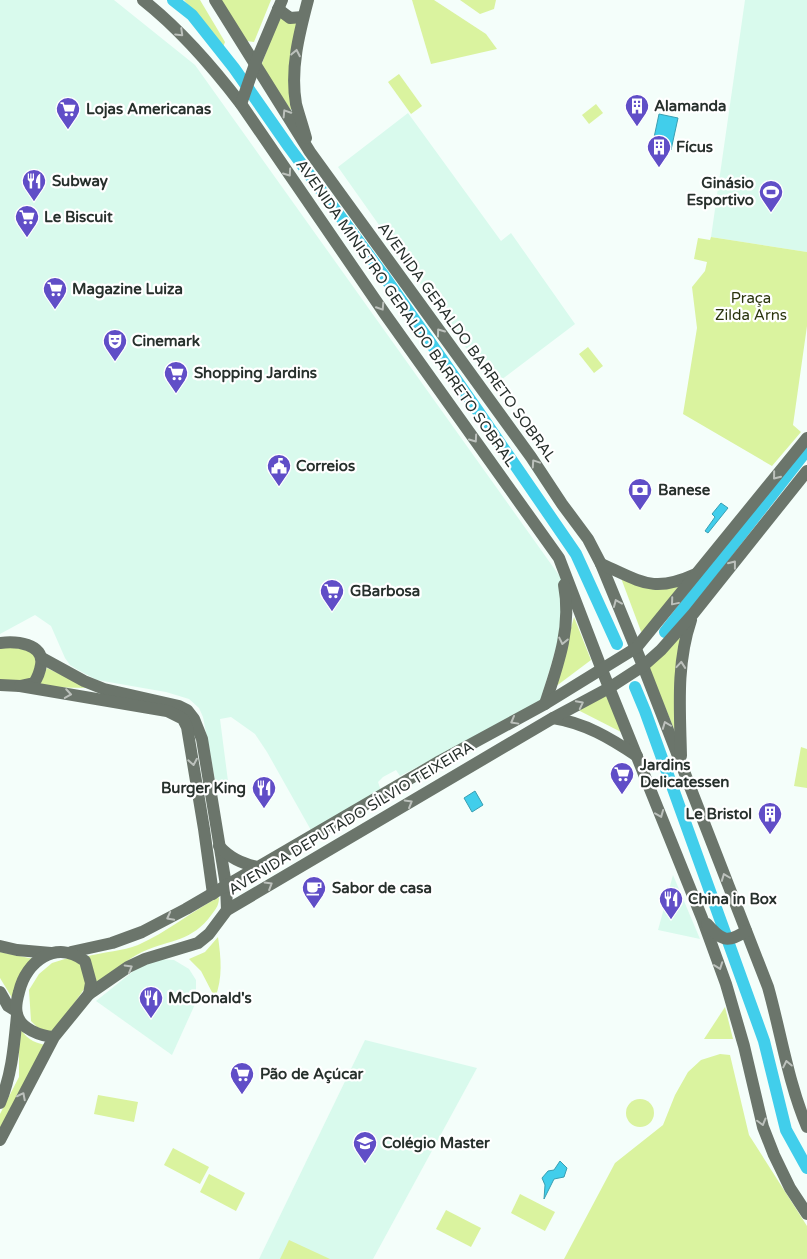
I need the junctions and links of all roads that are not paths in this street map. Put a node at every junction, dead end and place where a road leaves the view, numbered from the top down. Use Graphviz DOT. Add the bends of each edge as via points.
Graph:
graph roads {
  1 [pos="143,0"];
  2 [pos="215,0"];
  3 [pos="308,0"];
  4 [pos="280,5"];
  5 [pos="303,17"];
  6 [pos="254,69"];
  7 [pos="242,100"];
  8 [pos="310,152"];
  9 [pos="807,438"];
  10 [pos="807,471"];
  11 [pos="559,558"];
  12 [pos="601,564"];
  13 [pos="698,572"];
  14 [pos="693,614"];
  15 [pos="0,643"];
  16 [pos="636,648"];
  17 [pos="42,658"];
  18 [pos="643,666"];
  19 [pos="602,670"];
  20 [pos="0,685"];
  21 [pos="20,686"];
  22 [pos="609,688"];
  23 [pos="545,704"];
  24 [pos="553,718"];
  25 [pos="637,756"];
  26 [pos="681,766"];
  27 [pos="219,846"];
  28 [pos="257,867"];
  29 [pos="226,885"];
  30 [pos="213,894"];
  31 [pos="227,910"];
  32 [pos="702,918"];
  33 [pos="742,934"];
  34 [pos="0,946"];
  35 [pos="71,952"];
  36 [pos="53,953"];
  37 [pos="0,992"];
  38 [pos="89,994"];
  39 [pos="17,1013"];
  40 [pos="54,1037"];
  41 [pos="0,1103"];
  42 [pos="807,1127"];
  43 [pos="0,1140"];
  44 [pos="807,1214"];
  1 -- 7 [label="main road, AVENIDA MINISTRO GERALDO BARRETO SOBRAL, one-way" via="192,44"];
  2 -- 6 [label="main road"];
  3 -- 5 [label="main road"];
  4 -- 5 [label="main road" via="290,18"];
  4 -- 6 [label="main road"];
  8 -- 5 [label="main road, one-way" via="294,83"];
  6 -- 7 [label="main road"];
  8 -- 6 [label="main road, AVENIDA GERALDO BARRETO SOBRAL, one-way"];
  7 -- 11 [label="main road, AVENIDA MINISTRO GERALDO BARRETO SOBRAL, one-way" via="385,314"];
  12 -- 8 [label="main road, AVENIDA GERALDO BARRETO SOBRAL, one-way" via="588,539 531,457"];
  9 -- 13 [label="main road, one-way"];
  14 -- 10 [label="main road, one-way"];
  11 -- 19 [label="main road, AVENIDA MINISTRO GERALDO BARRETO SOBRAL"];
  11 -- 23 [label="main road, one-way" via="567,601 567,621"];
  12 -- 13 [label="main road" via="644,583 658,585"];
  16 -- 12 [label="main road, AVENIDA GERALDO BARRETO SOBRAL, one-way"];
  13 -- 16 [label="main road, one-way"];
  14 -- 18 [label="main road"];
  26 -- 14 [label="main road, one-way" via="682,657"];
  15 -- 17 [label="main road" via="32,646"];
  16 -- 18 [label="main road, AVENIDA GERALDO BARRETO SOBRAL"];
  16 -- 19 [label="main road, AVENIDA DEPUTADO SÍLVIO TEIXEIRA"];
  17 -- 21 [label="main road" via="36,680 28,686"];
  17 -- 27 [label="main road" via="104,689 167,702 187,710 202,740"];
  18 -- 22 [label="main road, AVENIDA DEPUTADO SÍLVIO TEIXEIRA"];
  26 -- 18 [label="main road, AVENIDA GERALDO BARRETO SOBRAL, one-way"];
  19 -- 22 [label="main road, AVENIDA MINISTRO GERALDO BARRETO SOBRAL"];
  19 -- 23 [label="main road, AVENIDA DEPUTADO SÍLVIO TEIXEIRA"];
  20 -- 21 [label="main road"];
  21 -- 30 [label="main road, one-way" via="167,711 183,719 187,727"];
  24 -- 22 [label="main road, AVENIDA DEPUTADO SÍLVIO TEIXEIRA, one-way"];
  22 -- 25 [label="main road, AVENIDA MINISTRO GERALDO BARRETO SOBRAL"];
  23 -- 28 [label="main road, AVENIDA DEPUTADO SÍLVIO TEIXEIRA, one-way"];
  24 -- 25 [label="main road" via="594,730"];
  31 -- 24 [label="main road, AVENIDA DEPUTADO SÍLVIO TEIXEIRA, one-way"];
  25 -- 32 [label="main road, AVENIDA MINISTRO GERALDO BARRETO SOBRAL, one-way"];
  33 -- 26 [label="main road, AVENIDA GERALDO BARRETO SOBRAL, one-way"];
  27 -- 28 [label="main road" via="229,856"];
  27 -- 29 [label="main road"];
  28 -- 29 [label="main road, AVENIDA DEPUTADO SÍLVIO TEIXEIRA"];
  29 -- 30 [label="main road, AVENIDA DEPUTADO SÍLVIO TEIXEIRA"];
  29 -- 31 [label="main road"];
  30 -- 35 [label="main road, AVENIDA DEPUTADO SÍLVIO TEIXEIRA, one-way" via="142,932"];
  38 -- 31 [label="main road, AVENIDA DEPUTADO SÍLVIO TEIXEIRA, one-way" via="145,959 198,943"];
  32 -- 33 [label="main road" via="716,935 725,939"];
  32 -- 44 [label="main road, AVENIDA MINISTRO GERALDO BARRETO SOBRAL, one-way" via="726,984 763,1127 790,1188"];
  42 -- 33 [label="main road, AVENIDA GERALDO BARRETO SOBRAL, one-way" via="790,1077 768,987"];
  34 -- 36 [label="main road"];
  35 -- 36 [label="main road"];
  35 -- 38 [label="main road" via="85,961 92,983"];
  36 -- 39 [label="main road" via="33,964 26,974 16,1002"];
  37 -- 39 [label="main road" via="8,1006"];
  38 -- 40 [label="main road"];
  39 -- 40 [label="main road" via="30,1030"];
  39 -- 41 [label="main road" via="11,1070"];
  43 -- 40 [label="main road, one-way"];
}
